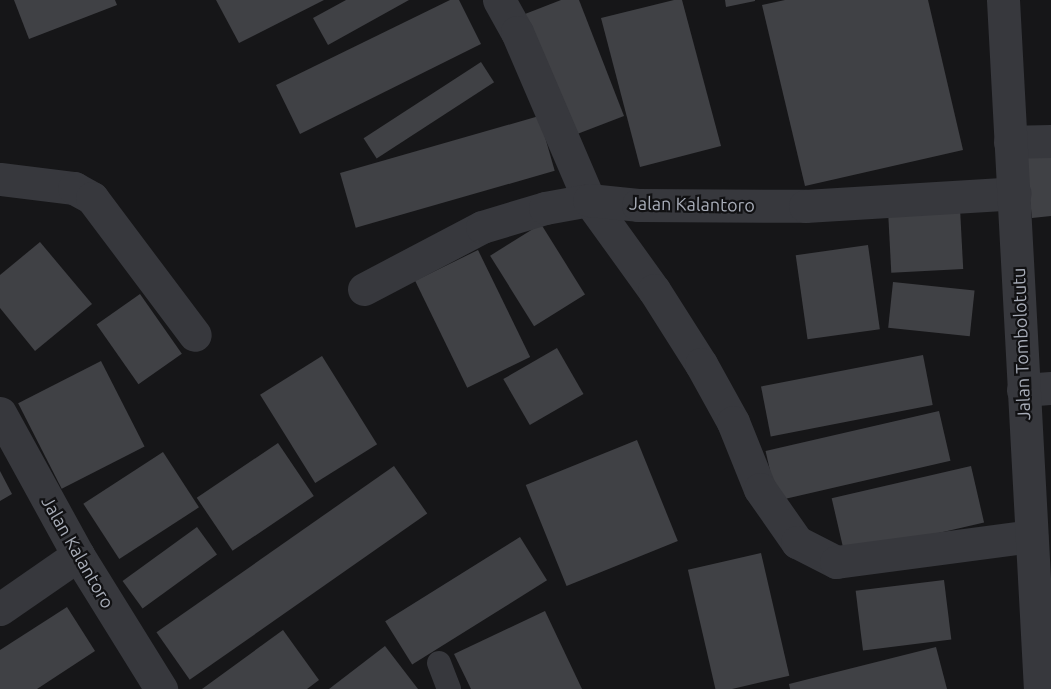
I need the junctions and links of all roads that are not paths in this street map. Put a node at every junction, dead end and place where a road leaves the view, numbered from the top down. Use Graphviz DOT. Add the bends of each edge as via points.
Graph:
graph roads {
  1 [pos="499,0"];
  2 [pos="1003,0"];
  3 [pos="1051,141"];
  4 [pos="1010,142"];
  5 [pos="0,179"];
  6 [pos="1015,193"];
  7 [pos="589,200"];
  8 [pos="364,289"];
  9 [pos="195,335"];
  10 [pos="1037,389"];
  11 [pos="0,413"];
  12 [pos="1031,536"];
  13 [pos="78,555"];
  14 [pos="0,609"];
  15 [pos="439,663"];
  16 [pos="160,689"];
  17 [pos="449,689"];
  18 [pos="1040,689"];
  1 -- 7 [label="street" via="517,32"];
  2 -- 4 [label="street, Jalan Tombolotutu"];
  3 -- 4 [label="street"];
  4 -- 6 [label="street, Jalan Tombolotutu"];
  5 -- 9 [label="street" via="74,188 92,198"];
  6 -- 7 [label="street, Jalan Kalantoro" via="805,206"];
  6 -- 10 [label="street, Jalan Tombolotutu"];
  7 -- 8 [label="street, Jalan Kalantoro" via="545,208 482,227"];
  7 -- 12 [label="street" via="701,364 733,422 760,489 797,542 836,562"];
  10 -- 12 [label="street, Jalan Tombolotutu"];
  11 -- 13 [label="street, Jalan Kalantoro"];
  12 -- 18 [label="street, Jalan Tombolotutu"];
  13 -- 14 [label="street"];
  13 -- 16 [label="street, Jalan Kalantoro"];
  15 -- 17 [label="lane"];
}
